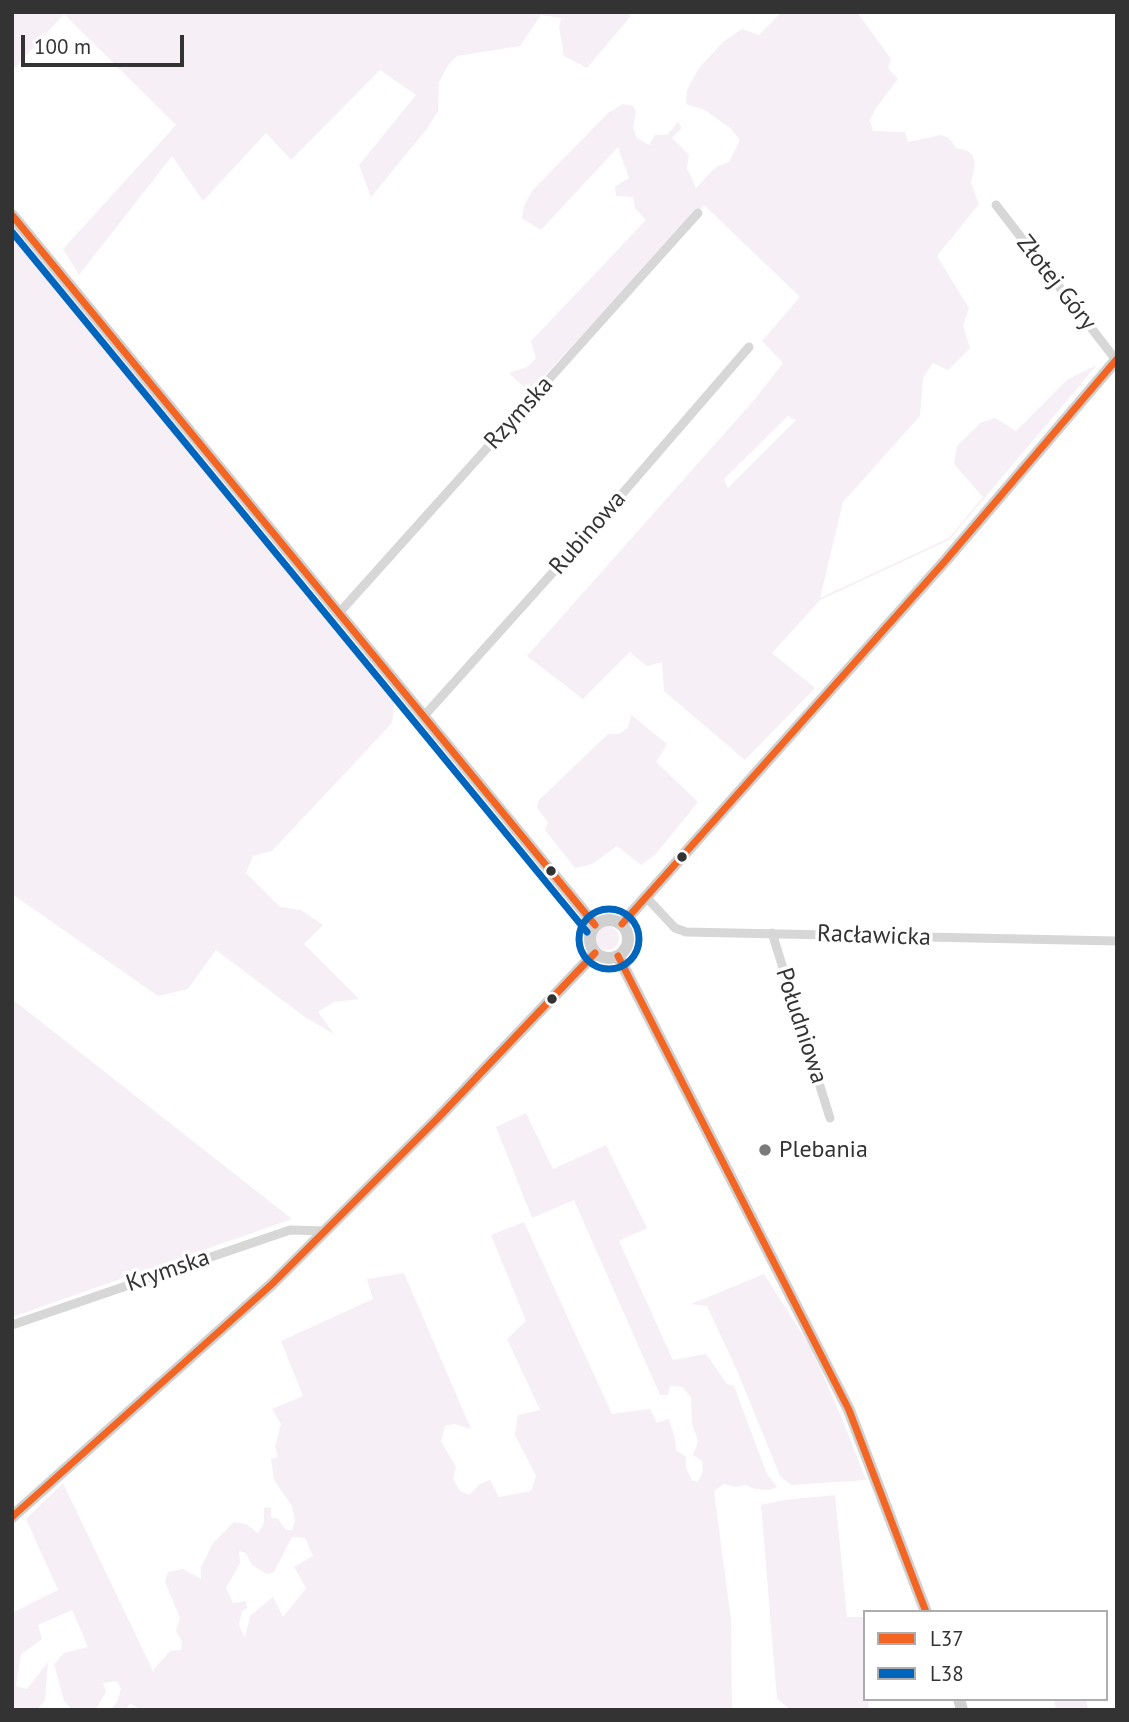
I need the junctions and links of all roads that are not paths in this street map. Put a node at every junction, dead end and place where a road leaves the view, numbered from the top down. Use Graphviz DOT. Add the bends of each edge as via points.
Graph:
graph roads {
  1 [pos="996,205"];
  2 [pos="698,213"];
  3 [pos="12,215"];
  4 [pos="749,347"];
  5 [pos="1116,360"];
  6 [pos="339,613"];
  7 [pos="424,716"];
  8 [pos="646,897"];
  9 [pos="622,924"];
  10 [pos="595,925"];
  11 [pos="772,933"];
  12 [pos="1117,941"];
  13 [pos="595,953"];
  14 [pos="618,956"];
  15 [pos="830,1118"];
  16 [pos="326,1231"];
  17 [pos="12,1325"];
  18 [pos="12,1517"];
  19 [pos="925,1610"];
  1 -- 5 [label="street, Złotej Góry"];
  2 -- 6 [label="street, Rzymska"];
  3 -- 6 [label="street"];
  4 -- 7 [label="street, Rubinowa"];
  5 -- 8 [label="street" via="946,561"];
  6 -- 7 [label="street"];
  7 -- 10 [label="street"];
  8 -- 9 [label="street"];
  8 -- 11 [label="street, Racławicka" via="675,928 686,932"];
  9 -- 10 [label="street" via="608,919"];
  9 -- 14 [label="street" via="627,945"];
  10 -- 13 [label="street" via="589,942"];
  11 -- 12 [label="street, Racławicka"];
  11 -- 15 [label="street, Południowa"];
  13 -- 14 [label="street" via="606,958"];
  13 -- 16 [label="street"];
  14 -- 19 [label="street" via="849,1410"];
  16 -- 17 [label="street, Krymska" via="290,1230"];
  16 -- 18 [label="street" via="240,1315"];
}
